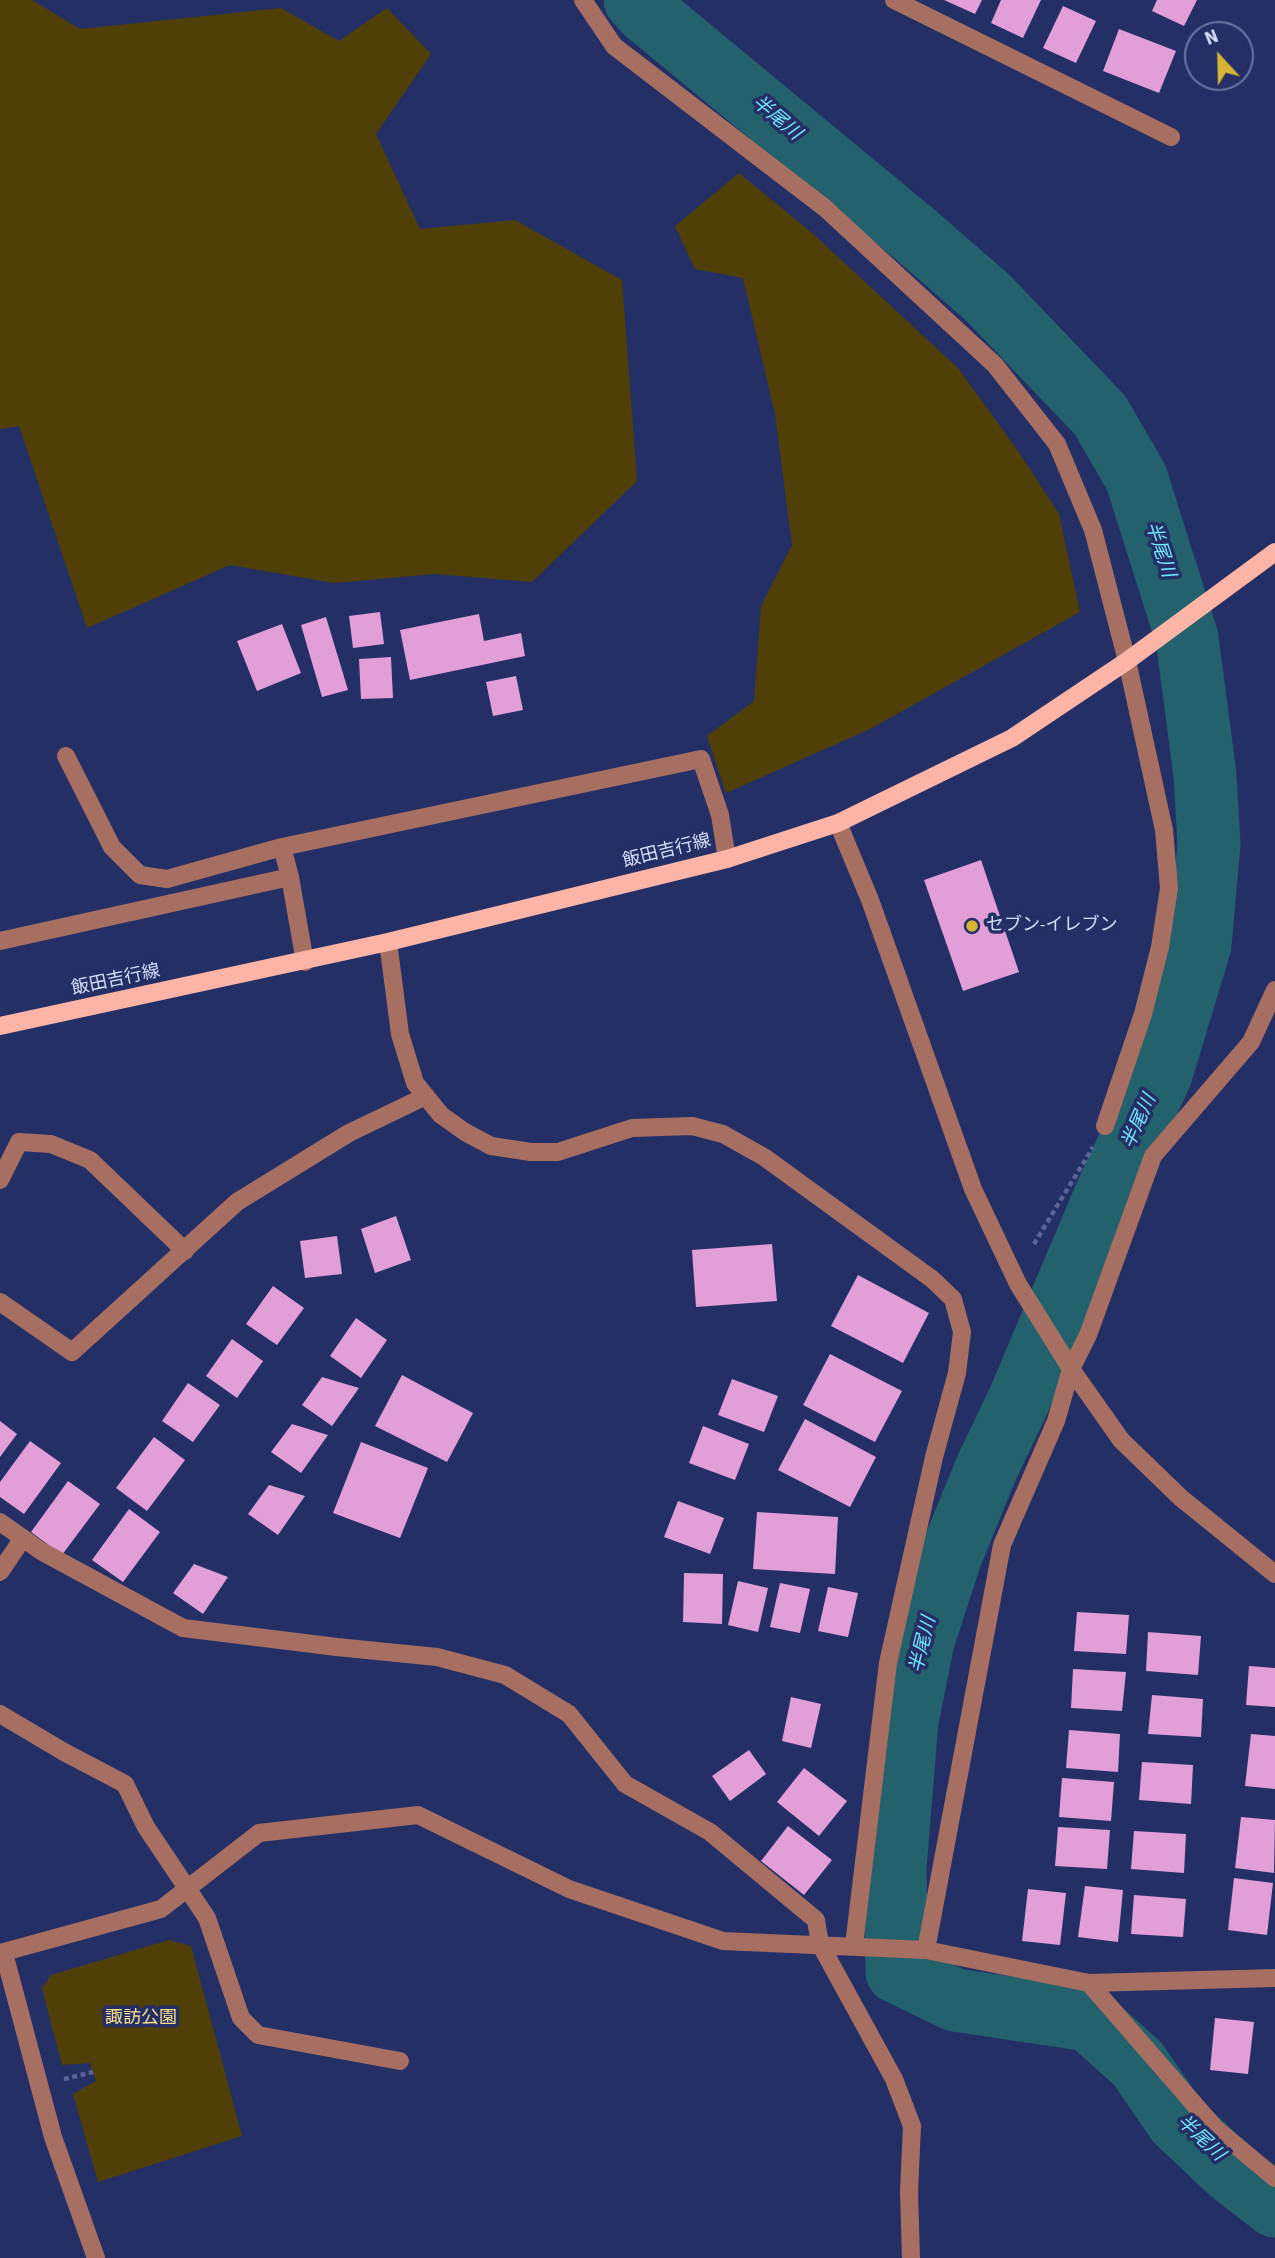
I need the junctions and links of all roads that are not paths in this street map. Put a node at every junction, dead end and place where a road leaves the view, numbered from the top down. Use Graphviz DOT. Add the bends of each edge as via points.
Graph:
graph roads {
  1 [pos="583,0"];
  2 [pos="894,0"];
  3 [pos="1171,137"];
  4 [pos="1275,552"];
  5 [pos="1127,661"];
  6 [pos="66,757"];
  7 [pos="838,822"];
  8 [pos="282,847"];
  9 [pos="727,859"];
  10 [pos="290,877"];
  11 [pos="0,941"];
  12 [pos="388,942"];
  13 [pos="305,962"];
  14 [pos="1275,990"];
  15 [pos="0,1026"];
  16 [pos="426,1096"];
  17 [pos="1105,1126"];
  18 [pos="0,1180"];
  19 [pos="185,1251"];
  20 [pos="0,1302"];
  21 [pos="1071,1369"];
  22 [pos="0,1522"];
  23 [pos="23,1538"];
  24 [pos="0,1572"];
  25 [pos="1275,1574"];
  26 [pos="0,1714"];
  27 [pos="187,1889"];
  28 [pos="820,1944"];
  29 [pos="854,1945"];
  30 [pos="926,1950"];
  31 [pos="2,1953"];
  32 [pos="1275,1978"];
  33 [pos="1089,1983"];
  34 [pos="400,2061"];
  35 [pos="1275,2178"];
  36 [pos="96,2258"];
  37 [pos="911,2258"];
  1 -- 5 [label="street" via="614,46 825,208 995,365 1056,444 1093,530"];
  2 -- 3 [label="street"];
  4 -- 5 [label="main road, 飯田吉行線"];
  5 -- 7 [label="main road, 飯田吉行線" via="1012,738"];
  5 -- 17 [label="street" via="1164,830 1169,888 1143,1014"];
  6 -- 8 [label="street" via="112,847 140,875 167,878"];
  7 -- 9 [label="main road, 飯田吉行線"];
  7 -- 21 [label="street" via="973,1189 1018,1284"];
  8 -- 9 [label="street" via="701,759 720,816"];
  8 -- 10 [label="street"];
  9 -- 12 [label="main road, 飯田吉行線"];
  10 -- 11 [label="street"];
  10 -- 13 [label="street"];
  12 -- 13 [label="main road, 飯田吉行線"];
  12 -- 16 [label="street" via="400,1034 415,1083"];
  13 -- 15 [label="main road, 飯田吉行線"];
  14 -- 21 [label="street" via="1251,1042 1153,1156 1088,1335"];
  16 -- 19 [label="street" via="349,1133 237,1202"];
  16 -- 29 [label="street" via="442,1115 491,1146 531,1152 558,1152 632,1128 692,1126 723,1134 774,1164 953,1299 962,1332 957,1374 888,1663"];
  18 -- 19 [label="street" via="19,1142 51,1144 90,1160"];
  19 -- 20 [label="street" via="72,1352"];
  21 -- 25 [label="street" via="1121,1440 1181,1498"];
  21 -- 30 [label="street" via="1056,1421 1002,1545"];
  22 -- 23 [label="street"];
  23 -- 24 [label="street"];
  23 -- 28 [label="street" via="183,1628 437,1657 505,1675 569,1714 625,1784 710,1832 816,1920"];
  26 -- 27 [label="street" via="125,1784"];
  27 -- 28 [label="street" via="259,1833 418,1815 569,1889 723,1941"];
  27 -- 31 [label="street" via="161,1909"];
  27 -- 34 [label="street" via="207,1918 241,2018 258,2035"];
  28 -- 29 [label="street"];
  28 -- 37 [label="street" via="894,2079 912,2126"];
  29 -- 30 [label="street"];
  30 -- 33 [label="street"];
  31 -- 36 [label="street" via="53,2137"];
  32 -- 33 [label="street"];
  33 -- 35 [label="street" via="1215,2128"];
}
